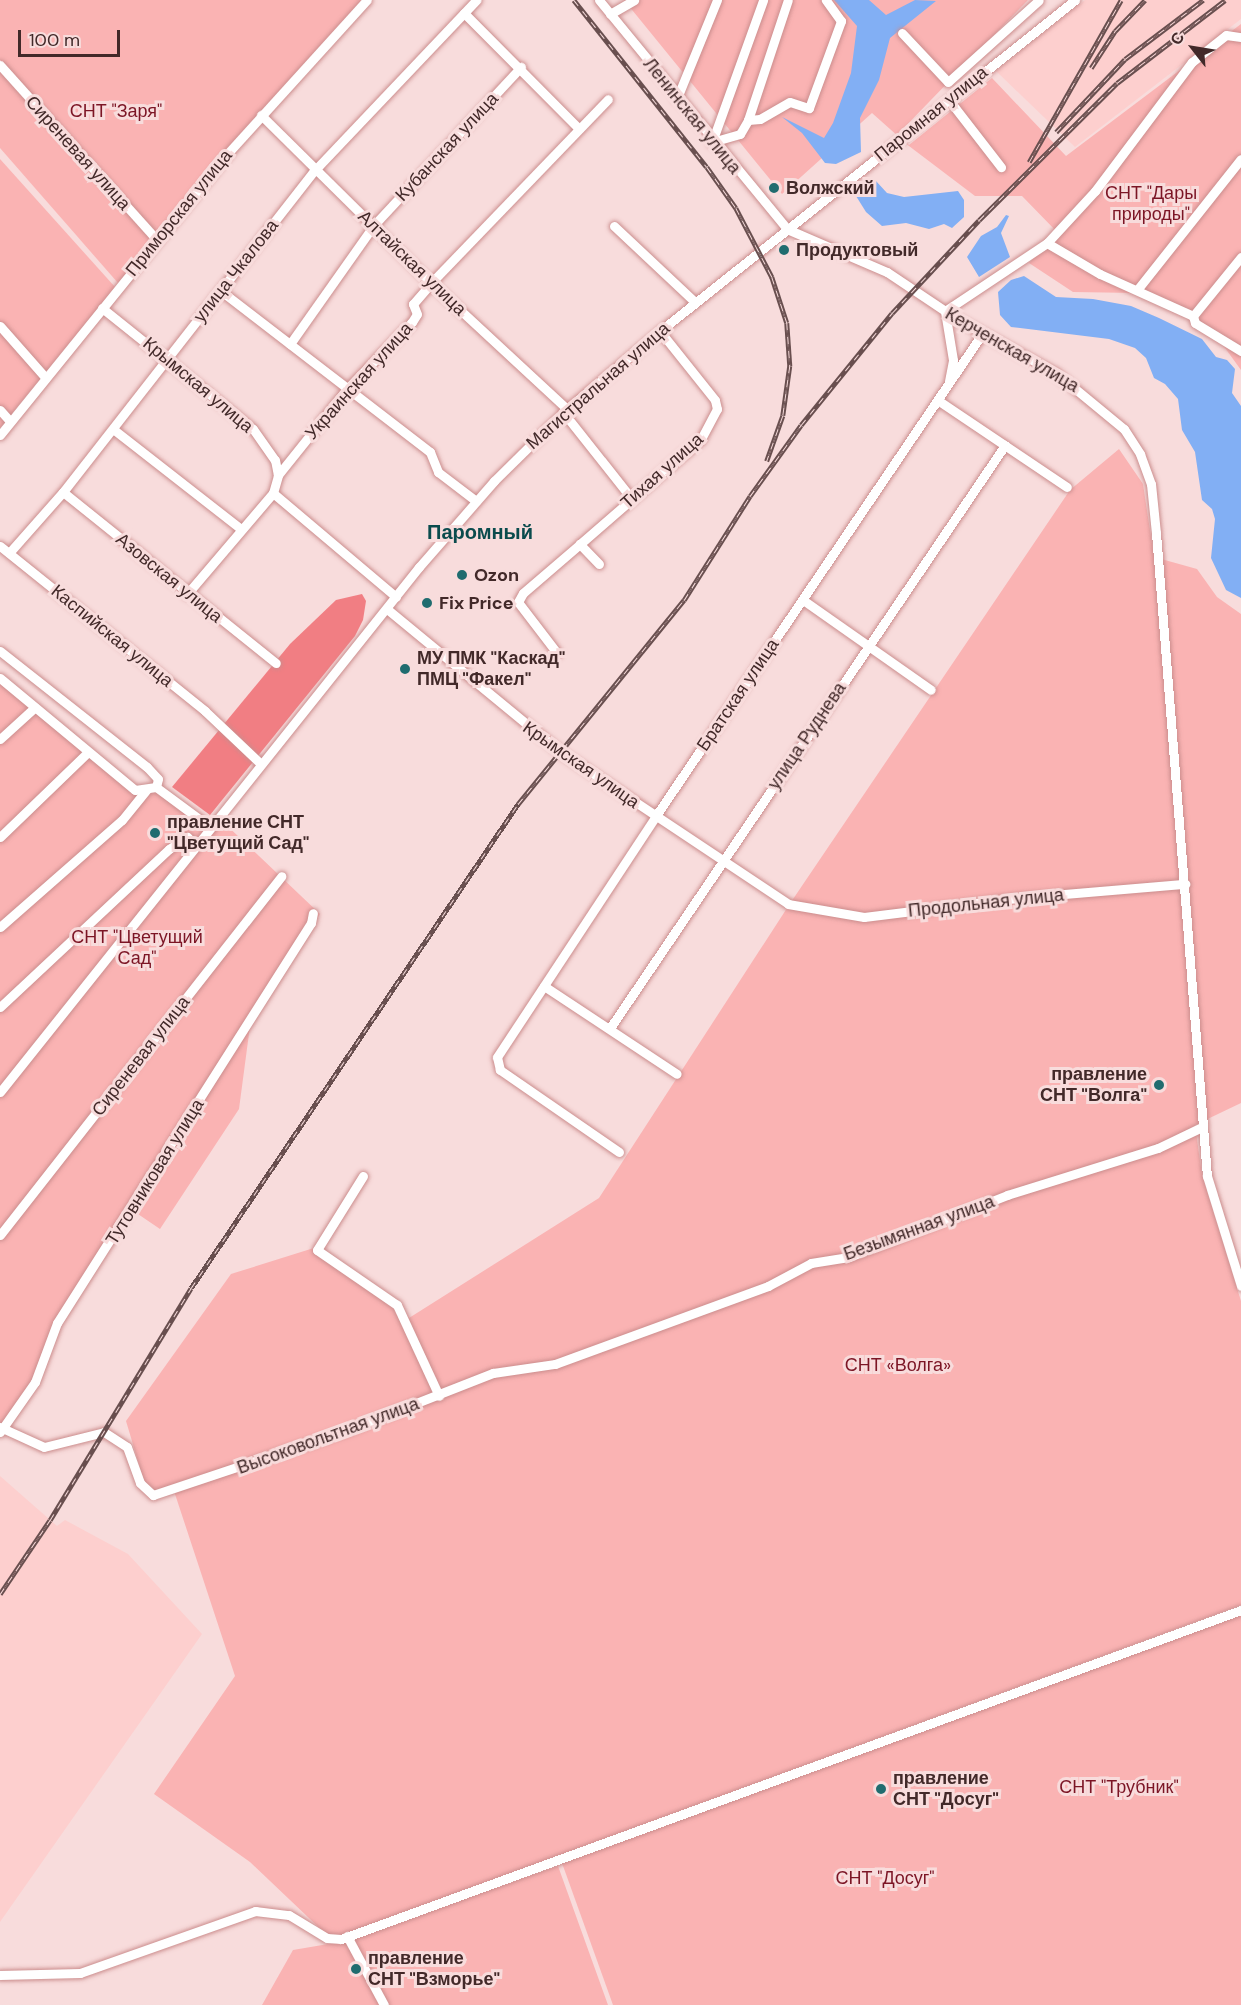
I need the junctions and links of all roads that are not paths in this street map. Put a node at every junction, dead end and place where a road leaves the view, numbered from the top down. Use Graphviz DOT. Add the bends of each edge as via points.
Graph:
graph roads {
  1 [pos="367,0"];
  2 [pos="476,0"];
  3 [pos="599,0"];
  4 [pos="634,0"];
  5 [pos="717,0"];
  6 [pos="763,0"];
  7 [pos="788,0"];
  8 [pos="826,0"];
  9 [pos="1039,0"];
  10 [pos="1075,0"];
  11 [pos="464,13"];
  12 [pos="610,14"];
  13 [pos="902,33"];
  14 [pos="1240,39"];
  15 [pos="0,65"];
  16 [pos="521,67"];
  17 [pos="608,99"];
  18 [pos="677,99"];
  19 [pos="949,100"];
  20 [pos="261,115"];
  21 [pos="748,120"];
  22 [pos="579,129"];
  23 [pos="712,142"];
  24 [pos="1241,159"];
  25 [pos="1001,167"];
  26 [pos="314,171"];
  27 [pos="374,225"];
  28 [pos="614,226"];
  29 [pos="787,229"];
  30 [pos="157,240"];
  31 [pos="1047,243"];
  32 [pos="1241,257"];
  33 [pos="431,283"];
  34 [pos="1137,290"];
  35 [pos="221,291"];
  36 [pos="695,302"];
  37 [pos="102,308"];
  38 [pos="945,311"];
  39 [pos="1193,316"];
  40 [pos="0,326"];
  41 [pos="660,331"];
  42 [pos="982,334"];
  43 [pos="290,344"];
  44 [pos="1241,350"];
  45 [pos="169,358"];
  46 [pos="45,377"];
  47 [pos="948,387"];
  48 [pos="348,389"];
  49 [pos="939,401"];
  50 [pos="0,410"];
  51 [pos="565,410"];
  52 [pos="10,421"];
  53 [pos="113,429"];
  54 [pos="0,435"];
  55 [pos="1005,445"];
  56 [pos="278,475"];
  57 [pos="1067,487"];
  58 [pos="63,492"];
  59 [pos="273,493"];
  60 [pos="632,499"];
  61 [pos="476,501"];
  62 [pos="241,529"];
  63 [pos="580,544"];
  64 [pos="0,546"];
  65 [pos="9,553"];
  66 [pos="599,564"];
  67 [pos="187,594"];
  68 [pos="396,597"];
  69 [pos="803,600"];
  70 [pos="387,609"];
  71 [pos="868,646"];
  72 [pos="0,651"];
  73 [pos="556,653"];
  74 [pos="276,663"];
  75 [pos="0,678"];
  76 [pos="931,690"];
  77 [pos="35,707"];
  78 [pos="0,739"];
  79 [pos="88,752"];
  80 [pos="261,764"];
  81 [pos="152,788"];
  82 [pos="655,817"];
  83 [pos="210,827"];
  84 [pos="0,837"];
  85 [pos="197,845"];
  86 [pos="722,862"];
  87 [pos="281,876"];
  88 [pos="1185,884"];
  89 [pos="788,904"];
  90 [pos="313,913"];
  91 [pos="0,927"];
  92 [pos="544,986"];
  93 [pos="0,1007"];
  94 [pos="610,1028"];
  95 [pos="677,1074"];
  96 [pos="0,1092"];
  97 [pos="1202,1127"];
  98 [pos="618,1152"];
  99 [pos="363,1176"];
  100 [pos="0,1235"];
  101 [pos="1241,1286"];
  102 [pos="501,1371"];
  103 [pos="439,1396"];
  104 [pos="1,1429"];
  105 [pos="1241,1610"];
  106 [pos="347,1936"];
  107 [pos="0,1975"];
  108 [pos="384,2005"];
  1 -- 20 [label="street, Приморская улица"];
  2 -- 11 [label="street, улица Чкалова"];
  3 -- 12 [label="street, Ленинская улица"];
  4 -- 12 [label="street"];
  5 -- 18 [label="street"];
  6 -- 23 [label="street"];
  7 -- 21 [label="street"];
  8 -- 21 [label="street" via="841,21 809,108 790,102 760,119"];
  9 -- 13 [label="street" via="948,82"];
  10 -- 19 [label="street, Паромная улица"];
  11 -- 16 [label="street"];
  11 -- 26 [label="street, улица Чкалова"];
  12 -- 18 [label="street, Ленинская улица"];
  14 -- 31 [label="street" via="1226,35 1192,62 1095,191"];
  15 -- 30 [label="street, Сиреневая улица"];
  16 -- 22 [label="street"];
  16 -- 27 [label="street, Кубанская улица"];
  17 -- 22 [label="street, Украинская улица"];
  18 -- 23 [label="street, Ленинская улица"];
  19 -- 25 [label="street"];
  19 -- 29 [label="street, Паромная улица"];
  20 -- 26 [label="street, Алтайская улица"];
  20 -- 30 [label="street, Приморская улица"];
  21 -- 23 [label="street" via="740,134"];
  22 -- 33 [label="street, Украинская улица"];
  23 -- 29 [label="street, Ленинская улица"];
  24 -- 34 [label="street"];
  26 -- 27 [label="street, Алтайская улица"];
  26 -- 35 [label="street, улица Чкалова"];
  27 -- 33 [label="street, Алтайская улица"];
  27 -- 43 [label="street, Кубанская улица"];
  28 -- 36 [label="street"];
  29 -- 36 [label="street, Магистральная улица"];
  29 -- 38 [label="street, Керченская улица" via="887,272"];
  30 -- 37 [label="street, Приморская улица"];
  31 -- 34 [label="street"];
  31 -- 38 [label="street"];
  32 -- 39 [label="street"];
  33 -- 48 [label="street, Украинская улица" via="413,304 417,314 412,322"];
  33 -- 51 [label="street, Алтайская улица"];
  34 -- 39 [label="street"];
  35 -- 43 [label="street"];
  35 -- 45 [label="street, улица Чкалова"];
  36 -- 41 [label="street, Магистральная улица"];
  37 -- 45 [label="street, Крымская улица"];
  37 -- 46 [label="street, Приморская улица"];
  38 -- 42 [label="street, Керченская улица"];
  38 -- 47 [label="street" via="953,360"];
  39 -- 44 [label="street" via="1195,323"];
  40 -- 46 [label="street"];
  41 -- 51 [label="street, Магистральная улица"];
  41 -- 60 [label="street, Тихая улица" via="715,400 717,409 701,439"];
  42 -- 47 [label="street, Братская улица"];
  42 -- 88 [label="street, Керченская улица" via="1056,374 1099,406 1131,437 1151,484"];
  43 -- 48 [label="street"];
  45 -- 53 [label="street, улица Чкалова"];
  45 -- 56 [label="street, Крымская улица" via="253,429 275,460"];
  46 -- 52 [label="street, Приморская улица"];
  47 -- 49 [label="street, Братская улица"];
  48 -- 56 [label="street, Украинская улица"];
  48 -- 61 [label="street" via="430,452 438,472"];
  49 -- 55 [label="street"];
  49 -- 69 [label="street, Братская улица"];
  50 -- 52 [label="street"];
  51 -- 60 [label="street, Алтайская улица"];
  51 -- 61 [label="street, Магистральная улица"];
  52 -- 54 [label="street, Приморская улица"];
  53 -- 58 [label="street, улица Чкалова"];
  53 -- 62 [label="street"];
  55 -- 57 [label="street"];
  55 -- 71 [label="street, улица Руднева"];
  56 -- 59 [label="street, Украинская улица"];
  58 -- 65 [label="street, улица Чкалова"];
  58 -- 67 [label="street, Азовская улица"];
  59 -- 62 [label="street, Украинская улица"];
  59 -- 68 [label="street"];
  60 -- 63 [label="street, Тихая улица"];
  61 -- 68 [label="street, Магистральная улица"];
  62 -- 67 [label="street, Украинская улица"];
  63 -- 66 [label="street"];
  63 -- 73 [label="street, Тихая улица" via="523,593 518,602"];
  64 -- 65 [label="street, Каспийская улица"];
  65 -- 80 [label="street, Каспийская улица" via="205,711"];
  67 -- 74 [label="street, Азовская улица"];
  68 -- 70 [label="street, Магистральная улица"];
  69 -- 71 [label="street"];
  69 -- 82 [label="street, Братская улица"];
  70 -- 80 [label="street, Магистральная улица"];
  70 -- 82 [label="street, Крымская улица" via="511,715"];
  71 -- 76 [label="street"];
  71 -- 86 [label="street, улица Руднева"];
  72 -- 81 [label="street" via="147,767 158,779"];
  75 -- 77 [label="street"];
  77 -- 78 [label="street"];
  77 -- 79 [label="street"];
  79 -- 81 [label="street" via="135,790"];
  79 -- 84 [label="street"];
  80 -- 83 [label="street, Магистральная улица"];
  81 -- 83 [label="street"];
  81 -- 91 [label="street" via="122,820"];
  82 -- 86 [label="street, Крымская улица"];
  82 -- 92 [label="street, Братская улица"];
  83 -- 85 [label="street, Магистральная улица"];
  85 -- 93 [label="street" via="187,837 169,849"];
  85 -- 96 [label="street, Магистральная улица"];
  86 -- 89 [label="street, Крымская улица"];
  86 -- 94 [label="street, улица Руднева"];
  87 -- 100 [label="street, Сиреневая улица"];
  88 -- 89 [label="street, Продольная улица" via="1017,898 864,917"];
  88 -- 97 [label="street, Керченская улица"];
  90 -- 104 [label="street, Тутовниковая улица" via="311,923 57,1323 34,1382"];
  92 -- 94 [label="street"];
  92 -- 98 [label="street, Братская улица" via="497,1057 500,1070"];
  94 -- 95 [label="street"];
  97 -- 101 [label="street, Керченская улица" via="1207,1176"];
  97 -- 102 [label="street, Безымянная улица" via="1158,1148 1007,1195 849,1257 811,1263 768,1286 555,1364"];
  99 -- 103 [label="street" via="317,1250 397,1305"];
  102 -- 103 [label="street, Высоковольтная улица"];
  103 -- 104 [label="street, Высоковольтная улица" via="153,1495 140,1483 127,1447 104,1432 44,1447"];
  105 -- 106 [label="street"];
  106 -- 107 [label="street" via="331,1940 289,1915 255,1911 80,1973"];
  106 -- 108 [label="street"];
}
